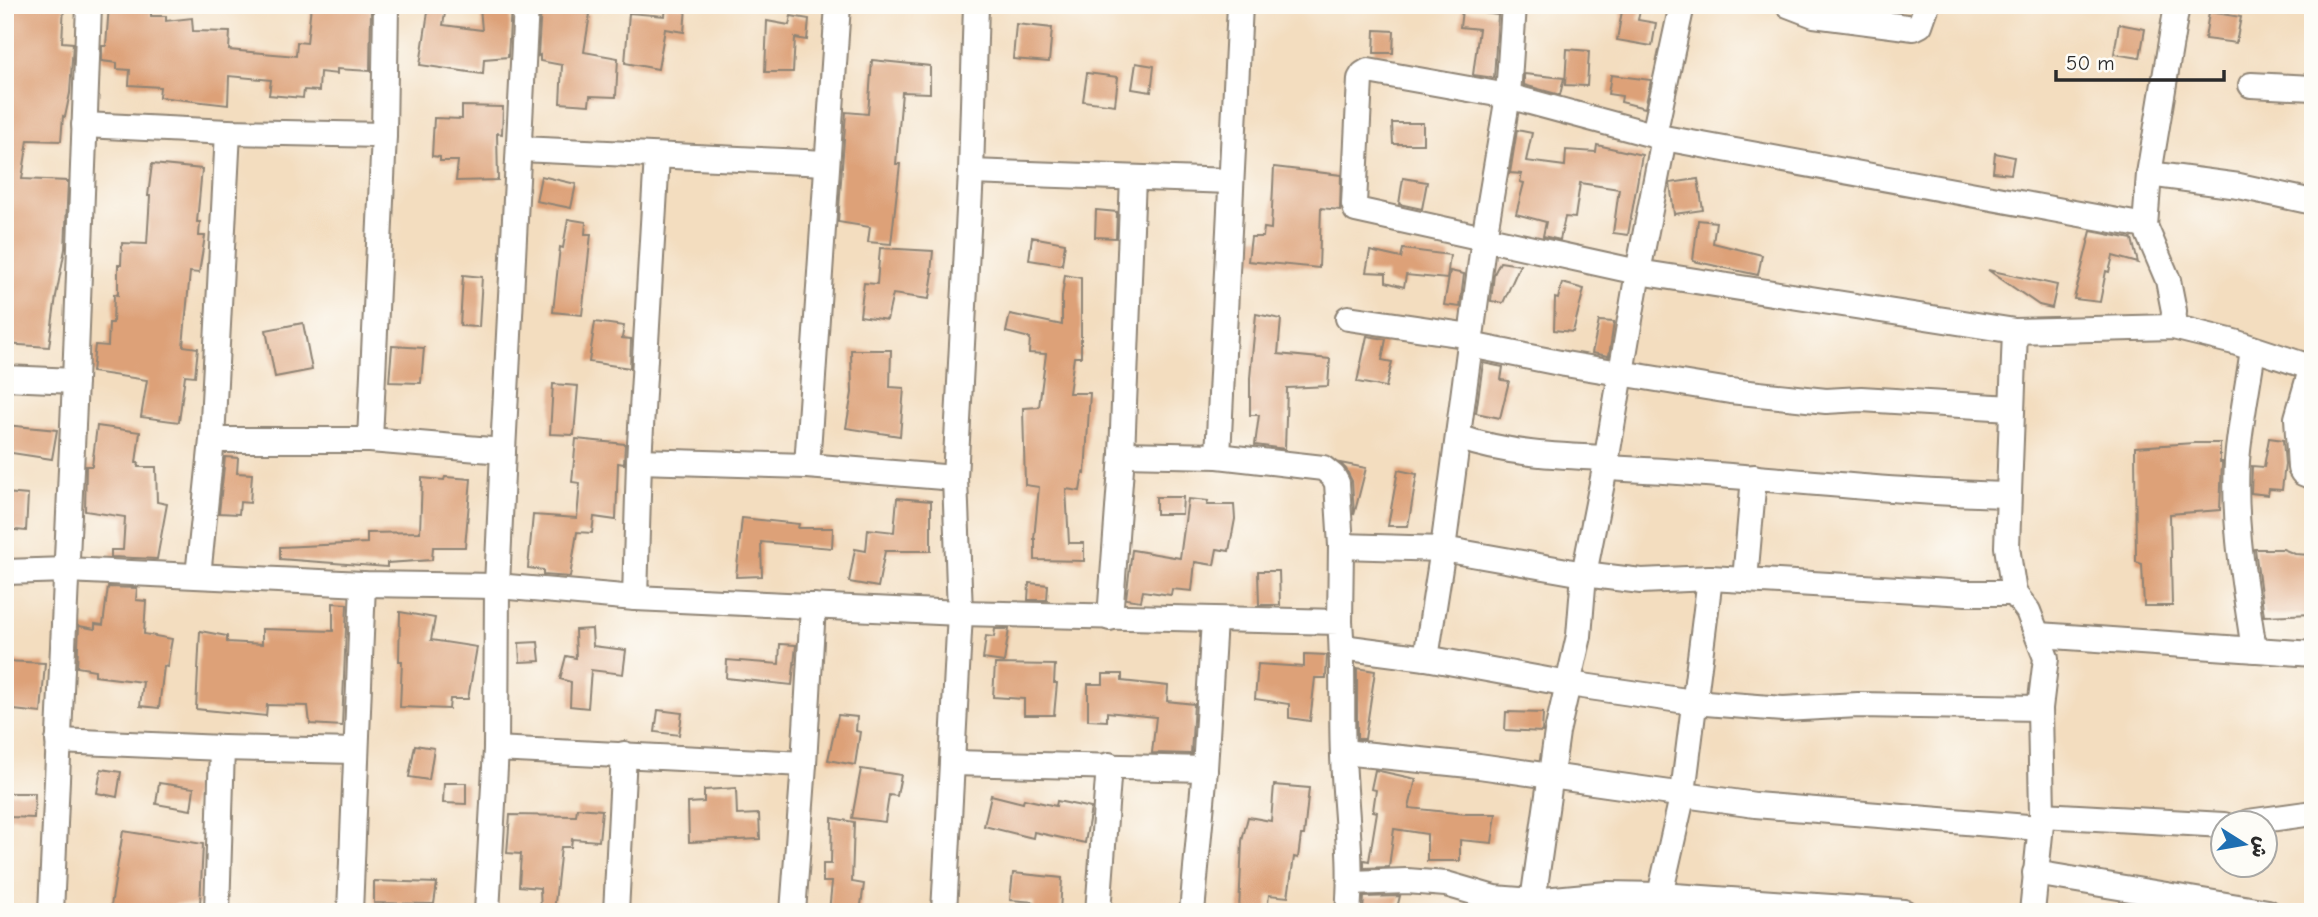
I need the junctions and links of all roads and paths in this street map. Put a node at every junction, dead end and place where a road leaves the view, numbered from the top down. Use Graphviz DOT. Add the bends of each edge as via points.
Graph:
graph roads {
  1 [pos="89,5"];
  2 [pos="386,5"];
  3 [pos="526,5"];
  4 [pos="838,5"];
  5 [pos="976,5"];
  6 [pos="1240,5"];
  7 [pos="1514,5"];
  8 [pos="1682,5"];
  9 [pos="1788,5"];
  10 [pos="1927,5"];
  11 [pos="2177,5"];
  12 [pos="2250,85"];
  13 [pos="2313,89"];
  14 [pos="1508,96"];
  15 [pos="84,125"];
  16 [pos="228,132"];
  17 [pos="384,135"];
  18 [pos="1659,136"];
  19 [pos="520,149"];
  20 [pos="657,156"];
  21 [pos="827,163"];
  22 [pos="971,172"];
  23 [pos="2149,174"];
  24 [pos="1133,178"];
  25 [pos="1231,181"];
  26 [pos="2313,202"];
  27 [pos="2146,226"];
  28 [pos="1484,238"];
  29 [pos="1637,272"];
  30 [pos="1348,318"];
  31 [pos="2173,327"];
  32 [pos="2015,331"];
  33 [pos="1471,340"];
  34 [pos="2253,349"];
  35 [pos="2312,366"];
  36 [pos="1621,372"];
  37 [pos="5,378"];
  38 [pos="75,381"];
  39 [pos="2011,408"];
  40 [pos="1458,437"];
  41 [pos="212,440"];
  42 [pos="370,440"];
  43 [pos="503,451"];
  44 [pos="1122,454"];
  45 [pos="1217,456"];
  46 [pos="639,461"];
  47 [pos="1606,463"];
  48 [pos="807,466"];
  49 [pos="1754,477"];
  50 [pos="2313,477"];
  51 [pos="955,478"];
  52 [pos="2008,495"];
  53 [pos="1340,546"];
  54 [pos="1443,549"];
  55 [pos="67,570"];
  56 [pos="5,572"];
  57 [pos="1584,573"];
  58 [pos="198,576"];
  59 [pos="1710,578"];
  60 [pos="1745,580"];
  61 [pos="363,584"];
  62 [pos="497,586"];
  63 [pos="2014,593"];
  64 [pos="635,598"];
  65 [pos="813,606"];
  66 [pos="960,613"];
  67 [pos="1110,618"];
  68 [pos="1214,620"];
  69 [pos="1340,622"];
  70 [pos="2039,635"];
  71 [pos="1342,647"];
  72 [pos="2254,650"];
  73 [pos="2313,654"];
  74 [pos="1426,659"];
  75 [pos="1569,684"];
  76 [pos="1693,702"];
  77 [pos="2040,708"];
  78 [pos="58,741"];
  79 [pos="222,748"];
  80 [pos="496,749"];
  81 [pos="355,751"];
  82 [pos="1343,752"];
  83 [pos="624,754"];
  84 [pos="952,763"];
  85 [pos="804,764"];
  86 [pos="1109,765"];
  87 [pos="1205,769"];
  88 [pos="1550,776"];
  89 [pos="1683,793"];
  90 [pos="2313,813"];
  91 [pos="2280,818"];
  92 [pos="2041,821"];
  93 [pos="2210,825"];
  94 [pos="2035,873"];
  95 [pos="1351,883"];
  96 [pos="1533,901"];
  97 [pos="1660,903"];
  98 [pos="51,912"];
  99 [pos="218,912"];
  100 [pos="350,912"];
  101 [pos="487,912"];
  102 [pos="616,912"];
  103 [pos="793,912"];
  104 [pos="944,912"];
  105 [pos="1098,912"];
  106 [pos="1192,912"];
  107 [pos="1348,912"];
  108 [pos="1904,912"];
  109 [pos="2032,912"];
  110 [pos="2268,912"];
  1 -- 15 [label="street"];
  2 -- 17 [label="street"];
  3 -- 19 [label="street"];
  4 -- 21 [label="street"];
  5 -- 22 [label="street"];
  6 -- 25 [label="street"];
  7 -- 14 [label="street"];
  8 -- 18 [label="street"];
  9 -- 10 [label="street" via="1814,15 1914,28 1920,25"];
  11 -- 23 [label="street"];
  12 -- 13 [label="street"];
  14 -- 18 [label="street"];
  14 -- 28 [label="street"];
  14 -- 28 [label="street" via="1368,71 1360,79 1356,210"];
  15 -- 16 [label="street"];
  15 -- 38 [label="street"];
  16 -- 17 [label="street"];
  16 -- 41 [label="street"];
  17 -- 42 [label="street"];
  18 -- 27 [label="street"];
  18 -- 29 [label="street"];
  19 -- 20 [label="street"];
  19 -- 43 [label="street"];
  20 -- 21 [label="street"];
  20 -- 46 [label="street"];
  21 -- 48 [label="street"];
  22 -- 24 [label="street"];
  22 -- 51 [label="street"];
  23 -- 26 [label="street"];
  23 -- 27 [label="street"];
  24 -- 25 [label="street"];
  24 -- 44 [label="street"];
  25 -- 45 [label="street"];
  27 -- 31 [label="street" via="2168,280"];
  28 -- 29 [label="street"];
  28 -- 33 [label="street"];
  29 -- 32 [label="street"];
  29 -- 36 [label="street"];
  30 -- 33 [label="street"];
  31 -- 32 [label="street"];
  31 -- 34 [label="street"];
  32 -- 39 [label="street"];
  33 -- 36 [label="street" via="1565,364"];
  33 -- 40 [label="street"];
  34 -- 35 [label="street"];
  34 -- 72 [label="street" via="2237,460 2237,501 2238,542"];
  35 -- 50 [label="street" via="2297,418 2300,468"];
  36 -- 39 [label="street" via="1730,391 1826,401"];
  36 -- 47 [label="street"];
  37 -- 38 [label="street"];
  38 -- 55 [label="street"];
  39 -- 52 [label="street"];
  40 -- 47 [label="street" via="1509,450"];
  40 -- 54 [label="street"];
  41 -- 42 [label="street"];
  41 -- 58 [label="street"];
  42 -- 43 [label="street"];
  43 -- 62 [label="street"];
  44 -- 45 [label="street"];
  44 -- 67 [label="street"];
  45 -- 53 [label="street" via="1323,468 1337,483"];
  46 -- 48 [label="street"];
  46 -- 64 [label="street"];
  47 -- 49 [label="street"];
  47 -- 57 [label="street"];
  48 -- 51 [label="street"];
  49 -- 52 [label="street" via="1930,494"];
  49 -- 60 [label="street"];
  51 -- 66 [label="street"];
  52 -- 63 [label="street" via="2007,547"];
  53 -- 54 [label="street"];
  53 -- 69 [label="street"];
  54 -- 57 [label="street"];
  54 -- 74 [label="street"];
  55 -- 56 [label="street"];
  55 -- 58 [label="street"];
  55 -- 78 [label="street"];
  57 -- 59 [label="street" via="1641,581"];
  57 -- 75 [label="street"];
  58 -- 61 [label="street"];
  59 -- 60 [label="street"];
  59 -- 76 [label="street"];
  60 -- 63 [label="street"];
  61 -- 62 [label="street"];
  61 -- 81 [label="street"];
  62 -- 64 [label="street"];
  62 -- 80 [label="street"];
  63 -- 70 [label="street"];
  64 -- 65 [label="street"];
  65 -- 66 [label="street"];
  65 -- 85 [label="street"];
  66 -- 67 [label="street"];
  66 -- 84 [label="street"];
  67 -- 68 [label="street"];
  68 -- 69 [label="street"];
  68 -- 87 [label="street"];
  69 -- 71 [label="street"];
  70 -- 72 [label="street"];
  70 -- 77 [label="street" via="2046,658"];
  71 -- 74 [label="street"];
  71 -- 82 [label="street"];
  72 -- 73 [label="street"];
  74 -- 75 [label="street"];
  75 -- 76 [label="street"];
  75 -- 88 [label="street"];
  76 -- 77 [label="street" via="1783,709 1858,705"];
  76 -- 89 [label="street"];
  77 -- 92 [label="street"];
  78 -- 79 [label="street"];
  78 -- 98 [label="street"];
  79 -- 81 [label="street"];
  79 -- 99 [label="street"];
  80 -- 83 [label="street"];
  80 -- 101 [label="street"];
  81 -- 100 [label="street"];
  82 -- 88 [label="street"];
  82 -- 95 [label="street"];
  83 -- 85 [label="street"];
  83 -- 102 [label="street"];
  84 -- 86 [label="street"];
  84 -- 104 [label="street"];
  85 -- 103 [label="street"];
  86 -- 87 [label="street"];
  86 -- 105 [label="street"];
  87 -- 106 [label="street"];
  88 -- 89 [label="street"];
  88 -- 96 [label="street"];
  89 -- 92 [label="street" via="1828,812"];
  89 -- 97 [label="street"];
  90 -- 91 [label="street"];
  92 -- 93 [label="street"];
  92 -- 94 [label="street"];
  94 -- 109 [label="street"];
  94 -- 110 [label="street"];
  95 -- 96 [label="street" via="1446,884 1494,898"];
  95 -- 107 [label="street"];
  96 -- 97 [label="street" via="1608,894"];
  97 -- 108 [label="street"];
}
